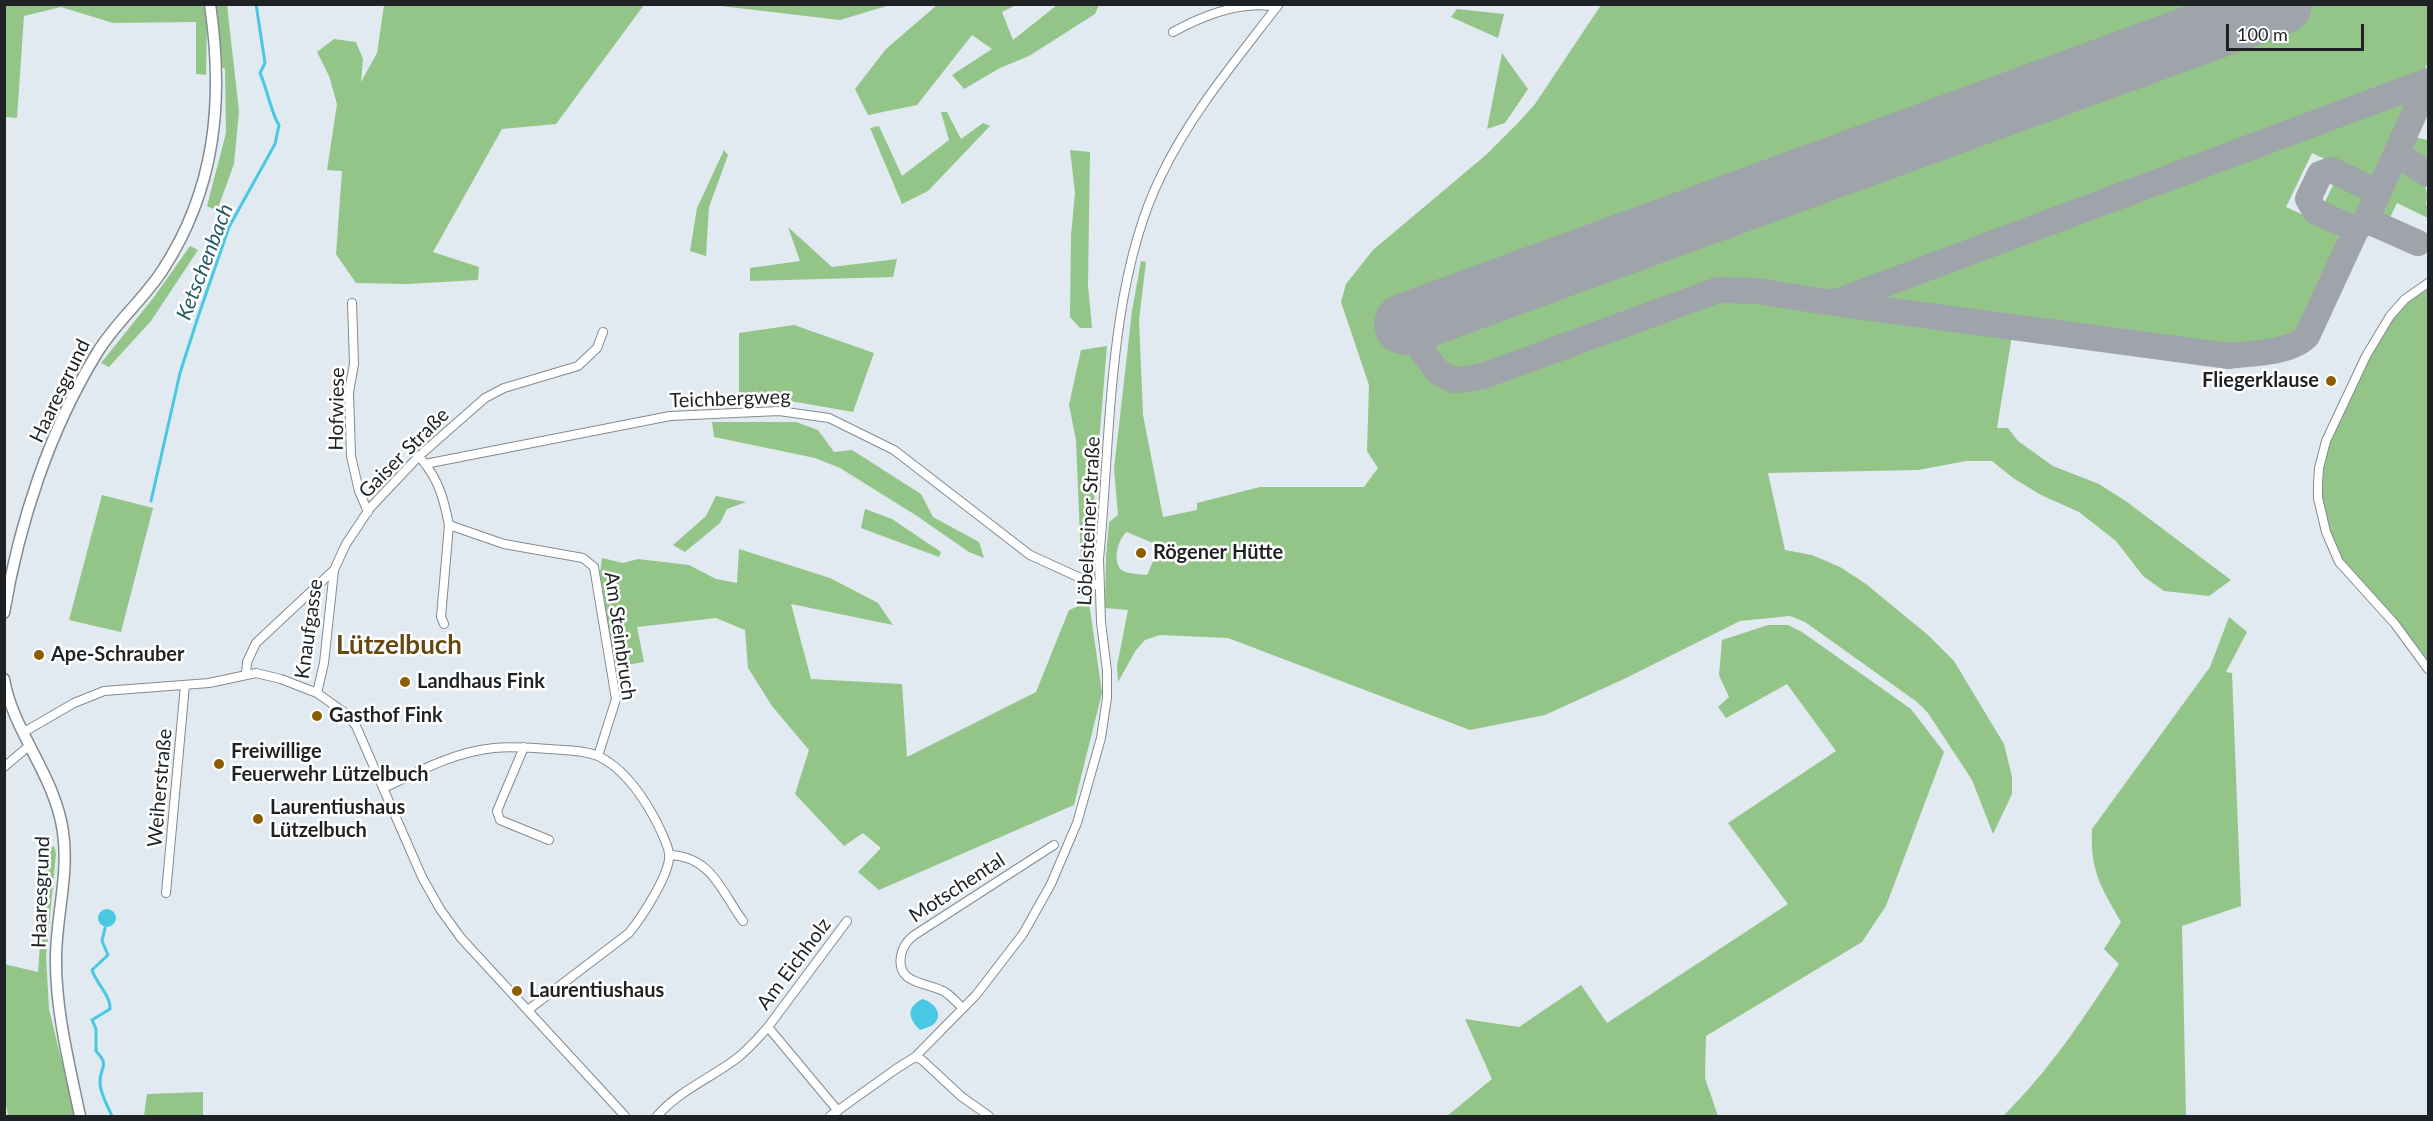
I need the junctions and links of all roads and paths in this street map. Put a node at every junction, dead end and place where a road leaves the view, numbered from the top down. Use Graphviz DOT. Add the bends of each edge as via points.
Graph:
graph roads {
  1 [pos="210,4"];
  2 [pos="1278,6"];
  3 [pos="1173,32"];
  4 [pos="2428,283"];
  5 [pos="352,303"];
  6 [pos="603,332"];
  7 [pos="419,456"];
  8 [pos="425,464"];
  9 [pos="368,512"];
  10 [pos="449,525"];
  11 [pos="334,570"];
  12 [pos="1098,586"];
  13 [pos="4,613"];
  14 [pos="444,624"];
  15 [pos="2428,669"];
  16 [pos="246,674"];
  17 [pos="5,682"];
  18 [pos="185,685"];
  19 [pos="317,693"];
  20 [pos="24,732"];
  21 [pos="30,745"];
  22 [pos="524,747"];
  23 [pos="598,756"];
  24 [pos="4,768"];
  25 [pos="384,788"];
  26 [pos="549,840"];
  27 [pos="1054,845"];
  28 [pos="669,855"];
  29 [pos="166,893"];
  30 [pos="743,921"];
  31 [pos="847,921"];
  32 [pos="963,1008"];
  33 [pos="528,1010"];
  34 [pos="768,1027"];
  35 [pos="915,1057"];
  36 [pos="838,1111"];
  37 [pos="80,1116"];
  38 [pos="625,1116"];
  39 [pos="657,1116"];
  40 [pos="830,1116"];
  41 [pos="989,1116"];
  1 -- 13 [label="street, Haaresgrund" via="216,73 214,134 195,209 162,271 101,347 59,429 26,515"];
  2 -- 3 [label="street, Löbelsteiner Straße" via="1257,5 1217,13"];
  2 -- 12 [label="street, Löbelsteiner Straße" via="1188,127 1161,176 1138,236 1120,321"];
  4 -- 15 [label="street" via="2405,299 2390,316 2366,356 2326,441 2318,484 2326,532 2339,562 2395,624"];
  5 -- 9 [label="street, Hofwiese" via="351,456"];
  6 -- 7 [label="street, Gaiser Straße" via="597,348 578,366 504,388 485,398"];
  7 -- 8 [label="street"];
  7 -- 9 [label="street, Gaiser Straße"];
  8 -- 10 [label="street" via="436,478"];
  8 -- 12 [label="street, Teichbergweg" via="670,416 779,411 829,418 894,450 1030,555"];
  9 -- 11 [label="street, Gaiser Straße"];
  10 -- 14 [label="street" via="441,617"];
  10 -- 23 [label="street, Am Steinbruch" via="504,544 579,557 592,563 616,699"];
  11 -- 16 [label="street, Gaiser Straße" via="256,643"];
  11 -- 19 [label="street, Knaufgasse"];
  12 -- 32 [label="street, Löbelsteiner Straße" via="1107,698 1101,738 1077,823 1051,884 1023,934"];
  16 -- 18 [label="street" via="225,681"];
  16 -- 19 [label="street" via="280,679"];
  17 -- 20 [label="street, Haaresgrund"];
  18 -- 20 [label="street" via="104,690"];
  18 -- 29 [label="street, Weiherstraße"];
  19 -- 25 [label="street" via="348,715 356,726"];
  20 -- 21 [label="street, Haaresgrund"];
  21 -- 24 [label="street"];
  21 -- 37 [label="street, Haaresgrund" via="50,785 63,833 65,859 56,955 58,991"];
  22 -- 23 [label="street"];
  22 -- 25 [label="street" via="469,752"];
  22 -- 26 [label="street" via="497,816"];
  23 -- 28 [label="street" via="639,791"];
  25 -- 33 [label="street" via="440,909 461,938"];
  27 -- 32 [label="street, Motschental" via="913,936 905,945 900,962 906,975 918,984 945,992"];
  28 -- 30 [label="street" via="693,861 717,879"];
  28 -- 33 [label="street" via="666,872 628,933"];
  31 -- 34 [label="street, Am Eichholz"];
  32 -- 35 [label="street, Löbelsteiner Straße"];
  33 -- 38 [label="street"];
  34 -- 36 [label="street, Am Eichholz"];
  34 -- 39 [label="street, Am Eichholz" via="738,1058 684,1091"];
  35 -- 36 [label="street"];
  35 -- 41 [label="street"];
  36 -- 40 [label="street"];
}
